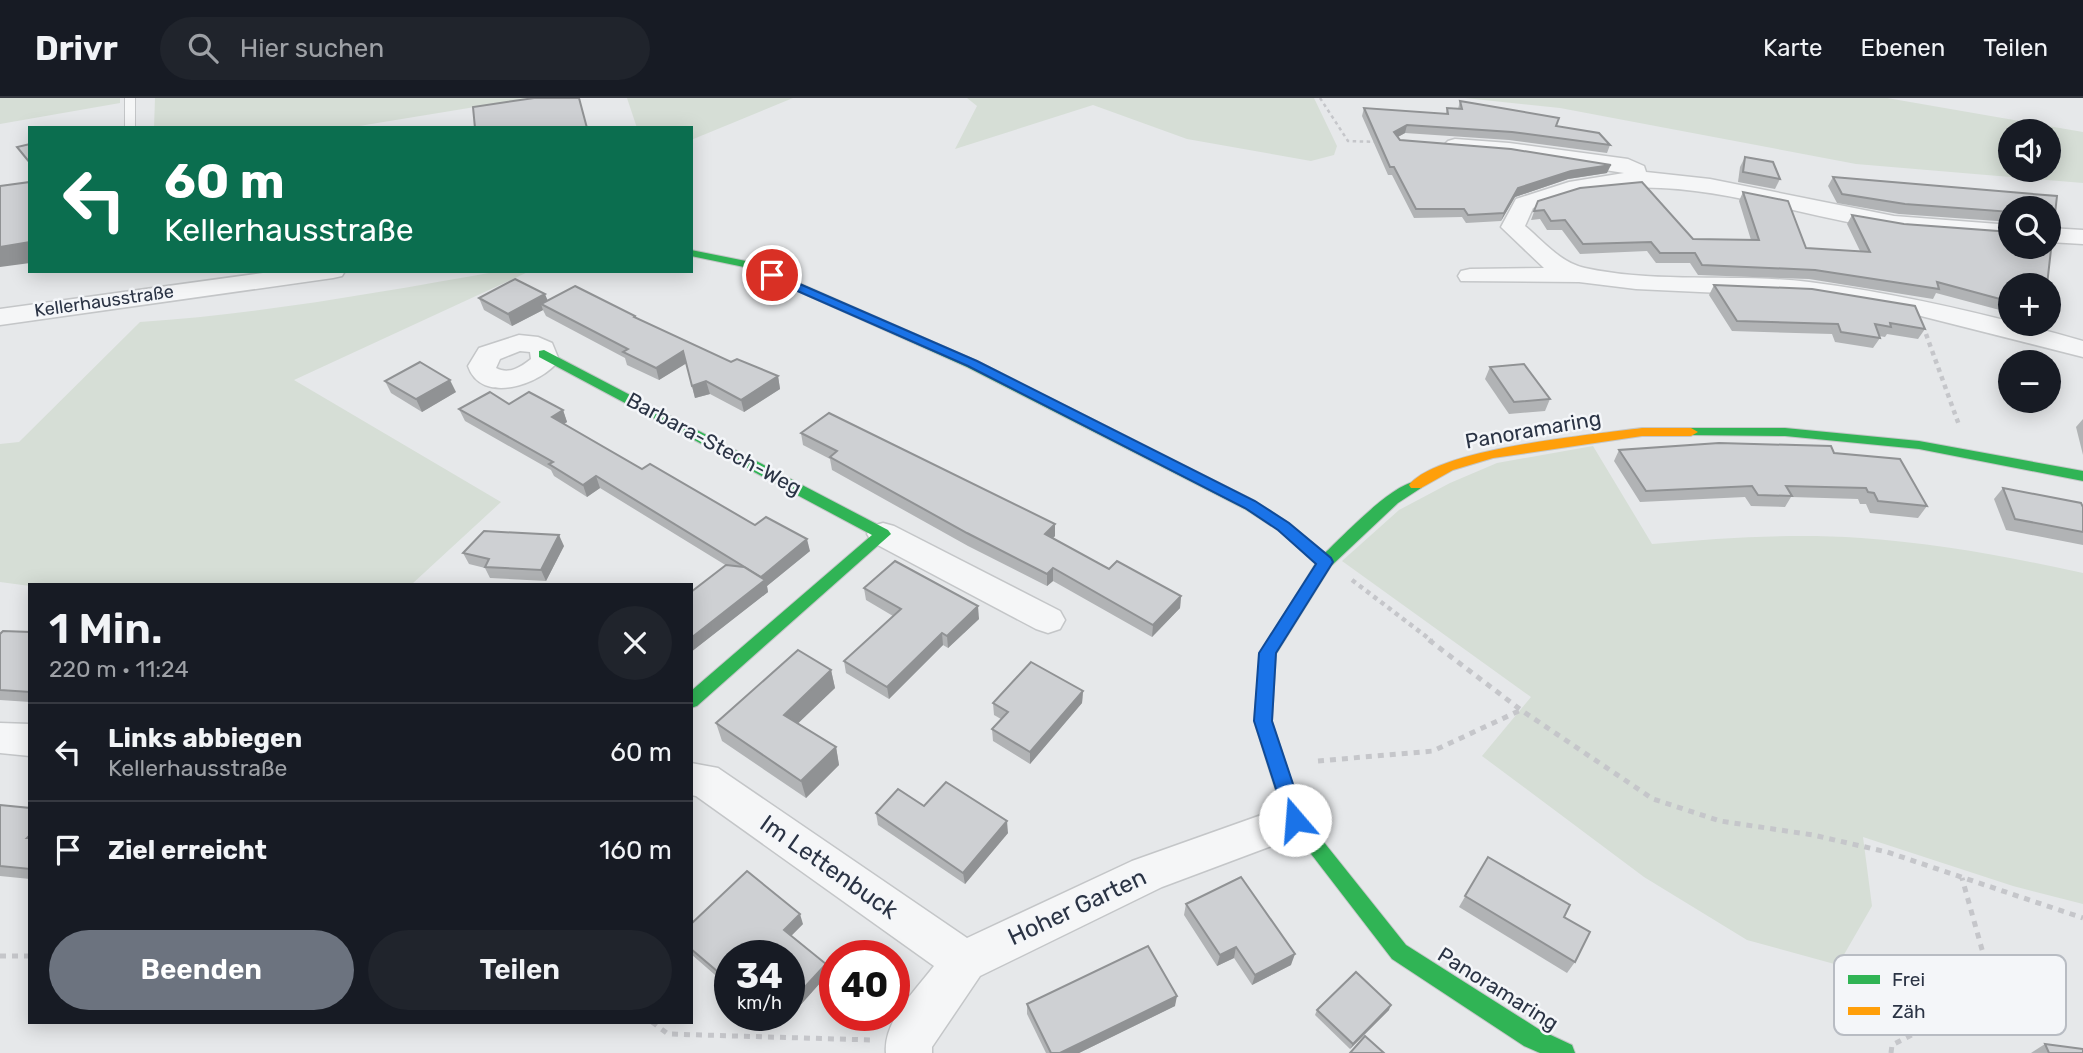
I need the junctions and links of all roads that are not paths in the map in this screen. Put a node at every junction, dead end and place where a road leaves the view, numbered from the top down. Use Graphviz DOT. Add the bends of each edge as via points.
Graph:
graph roads {
  1 [pos="130,98"];
  2 [pos="130,126"];
  3 [pos="1405,142"];
  4 [pos="1646,179"];
  5 [pos="1998,231"];
  6 [pos="2061,236"];
  7 [pos="2083,237"];
  8 [pos="693,253"];
  9 [pos="319,273"];
  10 [pos="1579,275"];
  11 [pos="1470,276"];
  12 [pos="0,317"];
  13 [pos="2083,349"];
  14 [pos="544,354"];
  15 [pos="2083,476"];
  16 [pos="883,534"];
  17 [pos="1325,562"];
  18 [pos="1048,620"];
  19 [pos="693,699"];
  20 [pos="0,738"];
  21 [pos="28,740"];
  22 [pos="693,779"];
  23 [pos="1295,820"];
  24 [pos="964,961"];
  25 [pos="909,1047"];
  26 [pos="1564,1053"];
  1 -- 2 [label="lane"];
  3 -- 4 [label="street" via="1509,149 1628,166"];
  4 -- 5 [label="street" via="1896,223"];
  4 -- 10 [label="street" via="1580,186 1524,204 1513,227 1554,264"];
  6 -- 7 [label="street"];
  8 -- 17 [label="street" via="747,264 972,364 1250,505"];
  9 -- 12 [label="street, Kellerhausstraße"];
  10 -- 11 [label="street"];
  10 -- 13 [label="street" via="1807,289 1917,307"];
  14 -- 16 [label="street, Barbara-Stech-Weg"];
  15 -- 17 [label="street, Panoramaring" via="1919,445 1785,432 1642,432 1492,454 1448,467 1393,499"];
  16 -- 18 [label="street, Barbara-Stech-Weg"];
  16 -- 19 [label="street"];
  17 -- 23 [label="street, Panoramaring" via="1268,653 1263,721"];
  20 -- 21 [label="street"];
  22 -- 24 [label="street, Im Lettenbuck" via="704,780"];
  23 -- 24 [label="street, Hoher Garten" via="1146,874"];
  23 -- 26 [label="street, Panoramaring" via="1399,952 1532,1038"];
  24 -- 25 [label="street, Hoher Garten"];
}
